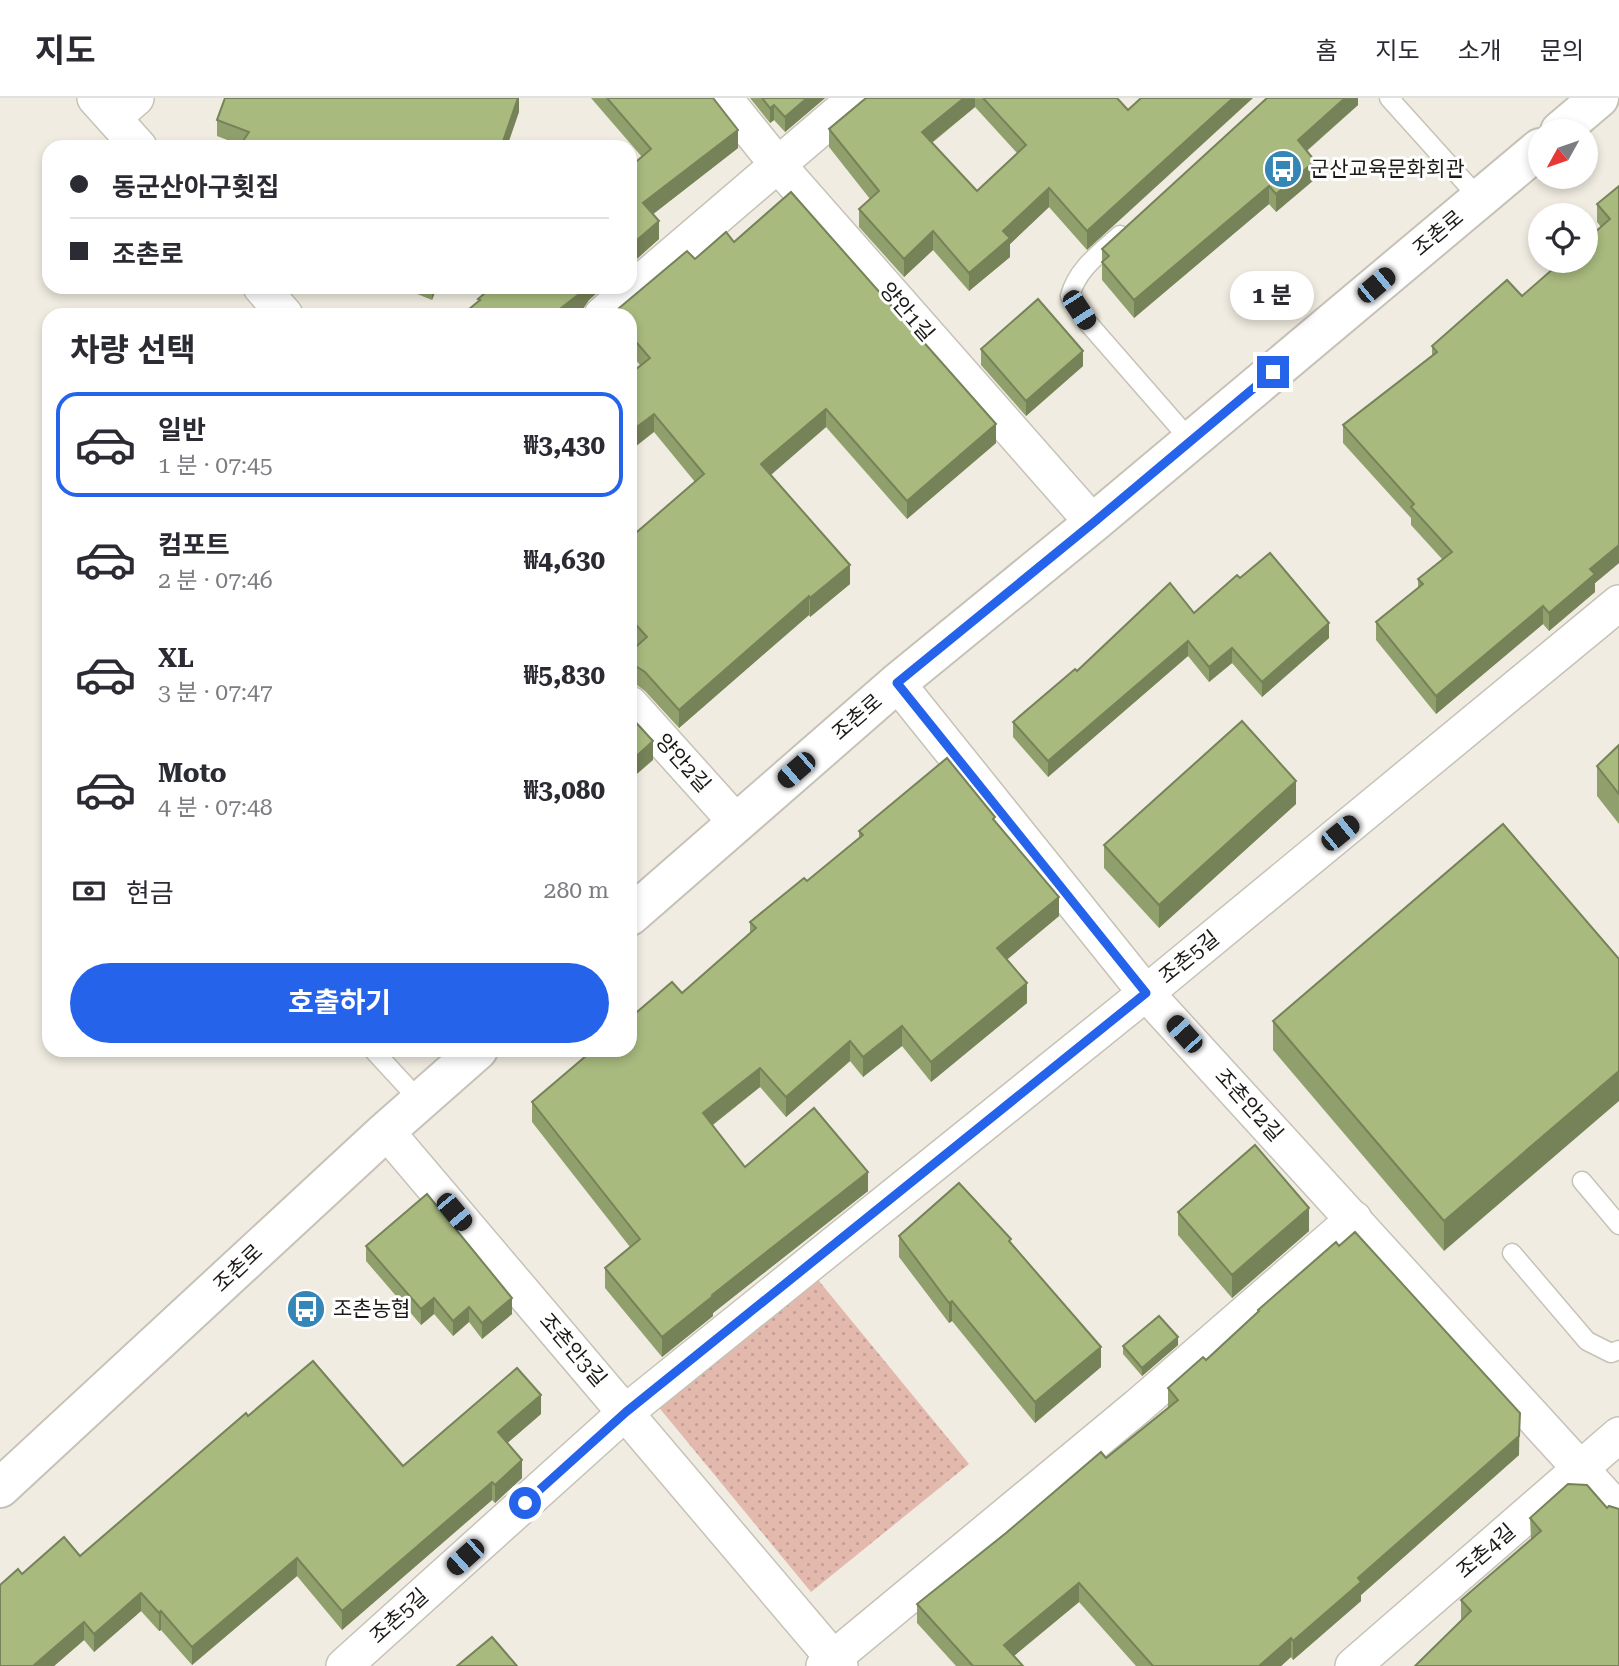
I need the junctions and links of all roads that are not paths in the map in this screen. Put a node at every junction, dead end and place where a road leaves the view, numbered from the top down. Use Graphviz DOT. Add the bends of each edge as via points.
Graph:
graph roads {
  1 [pos="724,98"];
  2 [pos="856,98"];
  3 [pos="1389,98"];
  4 [pos="1599,98"];
  5 [pos="115,105"];
  6 [pos="1574,119"];
  7 [pos="135,140"];
  8 [pos="1528,158"];
  9 [pos="778,165"];
  10 [pos="1479,198"];
  11 [pos="1131,225"];
  12 [pos="637,286"];
  13 [pos="267,294"];
  14 [pos="628,294"];
  15 [pos="279,308"];
  16 [pos="611,308"];
  17 [pos="1191,441"];
  18 [pos="1093,523"];
  19 [pos="1619,603"];
  20 [pos="897,683"];
  21 [pos="637,712"];
  22 [pos="736,822"];
  23 [pos="637,910"];
  24 [pos="1146,993"];
  25 [pos="379,1057"];
  26 [pos="470,1057"];
  27 [pos="420,1101"];
  28 [pos="386,1132"];
  29 [pos="1582,1181"];
  30 [pos="1353,1220"];
  31 [pos="1619,1225"];
  32 [pos="1512,1253"];
  33 [pos="1619,1350"];
  34 [pos="626,1412"];
  35 [pos="1619,1435"];
  36 [pos="1581,1468"];
  37 [pos="0,1488"];
  38 [pos="1619,1511"];
  39 [pos="832,1663"];
  40 [pos="344,1666"];
  41 [pos="1353,1666"];
  1 -- 9 [label="street, 양안1길"];
  2 -- 9 [label="street"];
  3 -- 10 [label="lane"];
  4 -- 6 [label="street"];
  5 -- 7 [label="street"];
  8 -- 10 [label="street, 조촌로"];
  9 -- 12 [label="street"];
  9 -- 18 [label="street, 양안1길"];
  10 -- 17 [label="street, 조촌로"];
  11 -- 17 [label="lane" via="1081,271 1070,296"];
  13 -- 15 [label="street"];
  14 -- 16 [label="street"];
  17 -- 18 [label="street, 조촌로"];
  18 -- 20 [label="street, 조촌로"];
  19 -- 24 [label="street, 조촌5길"];
  20 -- 22 [label="street, 조촌로"];
  20 -- 24 [label="street, 조촌안2길"];
  21 -- 22 [label="street, 양안2길"];
  22 -- 23 [label="street, 조촌로"];
  24 -- 30 [label="street, 조촌안2길"];
  24 -- 34 [label="street, 조촌5길"];
  25 -- 27 [label="lane"];
  26 -- 27 [label="street, 조촌로"];
  27 -- 28 [label="street, 조촌로"];
  28 -- 34 [label="street, 조촌안3길"];
  28 -- 37 [label="street, 조촌로"];
  29 -- 31 [label="lane"];
  30 -- 36 [label="street, 조촌안2길"];
  30 -- 39 [label="street"];
  32 -- 33 [label="lane" via="1587,1341 1611,1353"];
  34 -- 39 [label="street, 조촌안3길"];
  34 -- 40 [label="street, 조촌5길"];
  35 -- 36 [label="street, 조촌4길"];
  36 -- 38 [label="street, 조촌안2길"];
  36 -- 41 [label="street, 조촌4길"];
}
